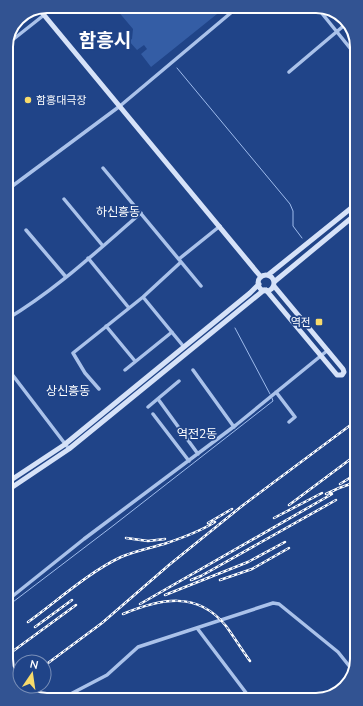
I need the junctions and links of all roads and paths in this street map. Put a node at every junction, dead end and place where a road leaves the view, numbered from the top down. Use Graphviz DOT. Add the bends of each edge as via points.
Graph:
graph roads {
  1 [pos="231,13"];
  2 [pos="322,14"];
  3 [pos="44,15"];
  4 [pos="343,27"];
  5 [pos="337,32"];
  6 [pos="14,39"];
  7 [pos="350,48"];
  8 [pos="289,72"];
  9 [pos="120,106"];
  10 [pos="103,168"];
  11 [pos="13,186"];
  12 [pos="64,199"];
  13 [pos="350,209"];
  14 [pos="141,213"];
  15 [pos="350,219"];
  16 [pos="220,226"];
  17 [pos="26,230"];
  18 [pos="103,246"];
  19 [pos="88,258"];
  20 [pos="180,261"];
  21 [pos="268,275"];
  22 [pos="66,277"];
  23 [pos="261,277"];
  24 [pos="259,284"];
  25 [pos="274,284"];
  26 [pos="201,286"];
  27 [pos="265,290"];
  28 [pos="143,297"];
  29 [pos="129,308"];
  30 [pos="13,316"];
  31 [pos="106,326"];
  32 [pos="172,332"];
  33 [pos="184,347"];
  34 [pos="328,350"];
  35 [pos="321,356"];
  36 [pos="136,361"];
  37 [pos="125,370"];
  38 [pos="193,370"];
  39 [pos="13,376"];
  40 [pos="179,381"];
  41 [pos="99,389"];
  42 [pos="276,392"];
  43 [pos="158,399"];
  44 [pos="148,408"];
  45 [pos="153,414"];
  46 [pos="289,422"];
  47 [pos="234,427"];
  48 [pos="67,447"];
  49 [pos="198,454"];
  50 [pos="189,461"];
  51 [pos="13,479"];
  52 [pos="13,486"];
  53 [pos="13,595"];
  54 [pos="197,628"];
  55 [pos="349,666"];
  56 [pos="72,693"];
  57 [pos="246,693"];
  1 -- 9 [label="street"];
  2 -- 5 [label="street"];
  3 -- 6 [label="street"];
  3 -- 9 [label="main road"];
  4 -- 5 [label="street"];
  5 -- 7 [label="street"];
  5 -- 8 [label="street"];
  9 -- 11 [label="street"];
  9 -- 16 [label="main road"];
  10 -- 14 [label="street"];
  12 -- 18 [label="street"];
  13 -- 21 [label="main road"];
  14 -- 18 [label="street"];
  14 -- 20 [label="street"];
  15 -- 25 [label="main road"];
  16 -- 20 [label="street"];
  16 -- 23 [label="main road"];
  17 -- 22 [label="street"];
  18 -- 19 [label="street"];
  19 -- 22 [label="street"];
  19 -- 29 [label="street"];
  20 -- 26 [label="street"];
  20 -- 28 [label="street"];
  21 -- 23 [label="main road"];
  21 -- 25 [label="main road" via="273,278"];
  22 -- 30 [label="street"];
  23 -- 24 [label="main road"];
  24 -- 27 [label="main road"];
  24 -- 33 [label="main road"];
  25 -- 27 [label="main road" via="271,289"];
  25 -- 34 [label="main road"];
  27 -- 35 [label="main road"];
  27 -- 48 [label="main road"];
  28 -- 29 [label="street"];
  28 -- 32 [label="street"];
  29 -- 31 [label="street"];
  31 -- 36 [label="street"];
  31 -- 41 [label="street" via="74,353 85,373"];
  32 -- 33 [label="street"];
  32 -- 36 [label="street"];
  33 -- 48 [label="main road"];
  34 -- 35 [label="street"];
  34 -- 35 [label="main road" via="344,369 342,376 337,375"];
  35 -- 42 [label="street"];
  36 -- 37 [label="street"];
  38 -- 47 [label="street"];
  39 -- 48 [label="street"];
  40 -- 43 [label="street"];
  42 -- 46 [label="street" via="295,417"];
  42 -- 47 [label="street"];
  43 -- 44 [label="street"];
  43 -- 49 [label="street"];
  45 -- 50 [label="street"];
  47 -- 49 [label="street"];
  48 -- 51 [label="main road"];
  48 -- 52 [label="main road"];
  49 -- 50 [label="street"];
  50 -- 53 [label="street"];
  54 -- 55 [label="street" via="276,603 338,652"];
  54 -- 56 [label="street" via="138,647 107,675"];
  54 -- 57 [label="street"];
}
